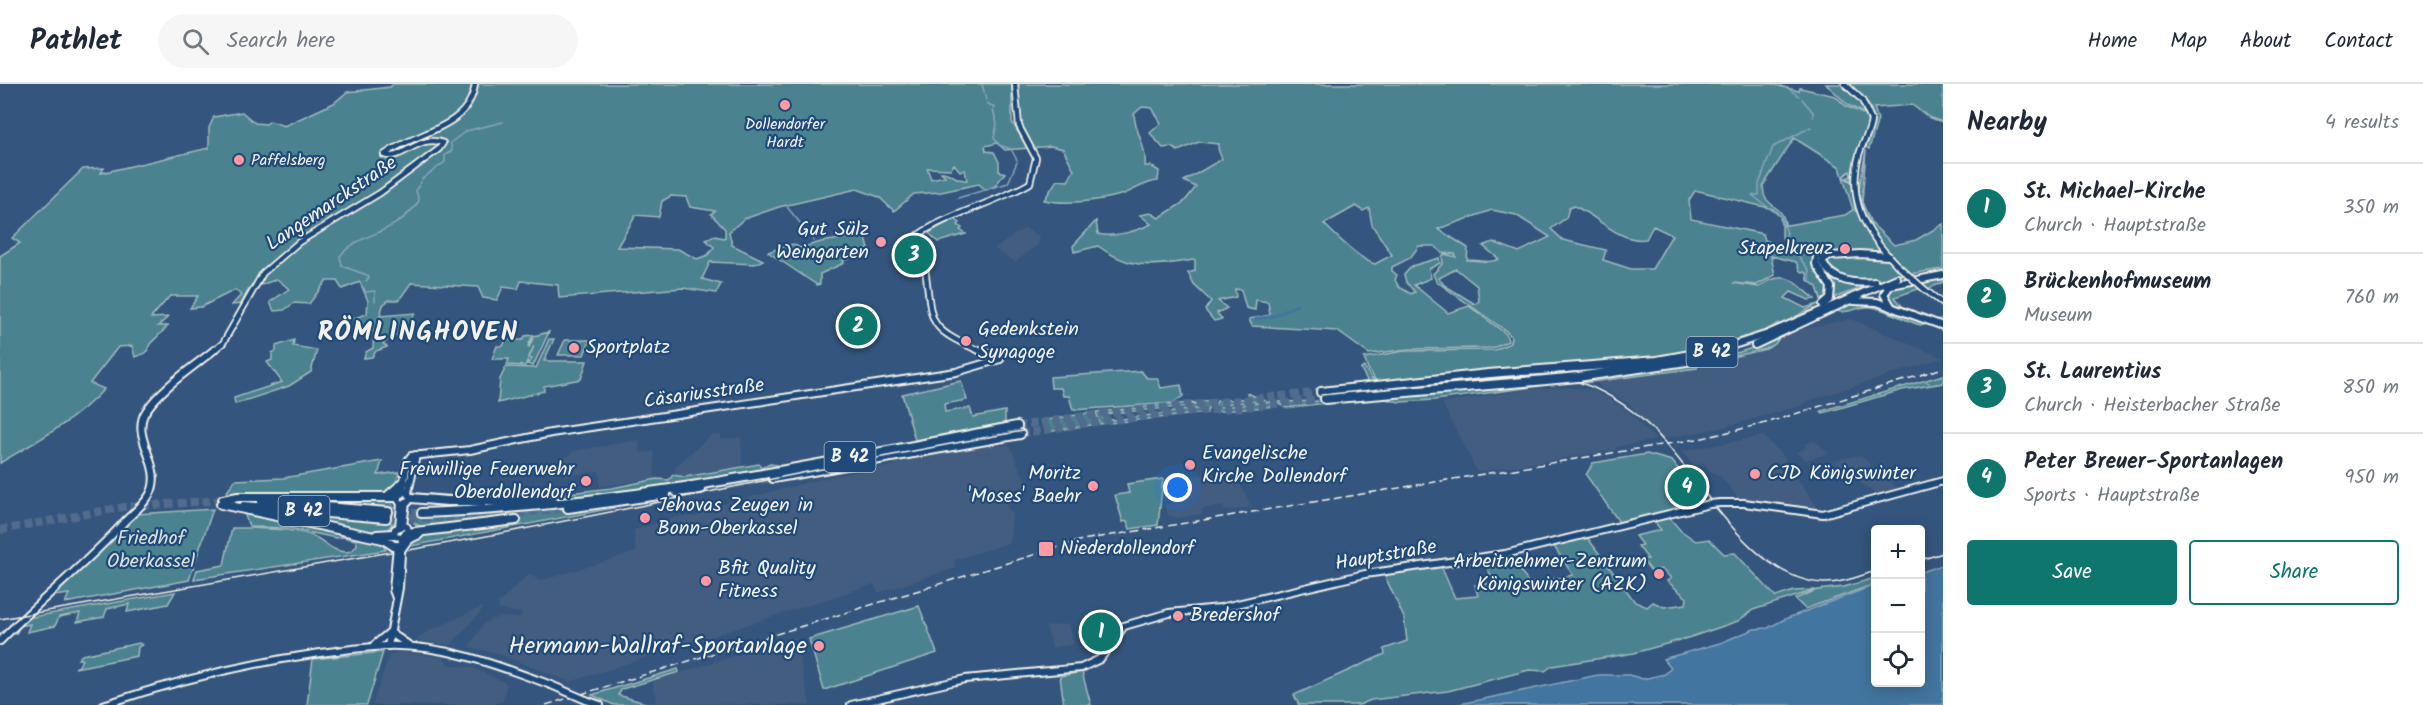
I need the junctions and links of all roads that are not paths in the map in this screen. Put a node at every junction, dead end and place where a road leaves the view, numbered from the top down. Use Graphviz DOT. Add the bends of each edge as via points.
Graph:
graph roads {
  1 [pos="475,84"];
  2 [pos="1015,84"];
  3 [pos="1845,84"];
  4 [pos="1880,247"];
  5 [pos="1830,255"];
  6 [pos="1876,255"];
  7 [pos="1888,256"];
  8 [pos="1896,264"];
  9 [pos="1943,273"];
  10 [pos="1896,281"];
  11 [pos="1842,304"];
  12 [pos="1943,304"];
  13 [pos="1819,309"];
  14 [pos="1898,310"];
  15 [pos="1943,326"];
  16 [pos="989,354"];
  17 [pos="990,363"];
  18 [pos="413,456"];
  19 [pos="773,478"];
  20 [pos="1943,481"];
  21 [pos="404,482"];
  22 [pos="701,489"];
  23 [pos="377,498"];
  24 [pos="404,498"];
  25 [pos="222,502"];
  26 [pos="568,507"];
  27 [pos="422,513"];
  28 [pos="387,515"];
  29 [pos="516,520"];
  30 [pos="400,532"];
  31 [pos="427,532"];
  32 [pos="362,534"];
  33 [pos="398,549"];
  34 [pos="391,631"];
  35 [pos="0,641"];
  36 [pos="372,646"];
  37 [pos="388,646"];
  38 [pos="412,646"];
  39 [pos="551,685"];
  40 [pos="103,705"];
  41 [pos="600,705"];
  42 [pos="851,705"];
  1 -- 35 [label="main road, Langemarckstraße" via="475,95 453,120 385,153 385,157 425,141 443,143 439,149 380,193 327,223 280,257 255,283 223,343 148,408 141,425 155,474 150,494 111,537"];
  2 -- 16 [label="main road" via="1019,126 1036,158 1030,183 952,217 900,251 902,258 925,268 929,311 935,325"];
  3 -- 4 [label="main road" via="1862,100 1871,118 1859,153 1854,188 1863,224"];
  4 -- 6 [label="highway"];
  4 -- 7 [label="main road"];
  5 -- 6 [label="highway"];
  5 -- 10 [label="highway, B 42" via="1823,258 1823,265 1842,279 1866,283"];
  5 -- 13 [label="highway" via="1815,260 1831,287 1830,299"];
  6 -- 7 [label="highway"];
  7 -- 8 [label="main road"];
  8 -- 12 [label="main road, bridge"];
  9 -- 10 [label="highway, B 42"];
  10 -- 11 [label="highway, B 42"];
  10 -- 13 [label="highway, B 42"];
  10 -- 14 [label="highway" via="1884,294"];
  11 -- 13 [label="highway, B 42, bridge" via="1773,338 1732,352 1578,377 1323,396 1723,350 1762,337"];
  11 -- 14 [label="highway" via="1865,300"];
  14 -- 15 [label="highway"];
  16 -- 17 [label="main road"];
  16 -- 17 [label="main road, Cäsariusstraße" via="1000,359"];
  17 -- 18 [label="main road, Cäsariusstraße" via="956,372"];
  18 -- 21 [label="main road"];
  18 -- 24 [label="main road"];
  19 -- 26 [label="highway, B 42" via="1018,430"];
  20 -- 42 [label="main road, Hauptstraße, bridge" via="1823,514 1744,503 1710,504 1505,555 1365,573 1221,608 1169,613 1124,626 1100,659 1081,668 956,681"];
  21 -- 23 [label="highway, B 42" via="394,494"];
  21 -- 24 [label="main road"];
  22 -- 26 [label="highway, B 42"];
  23 -- 24 [label="highway, B 42"];
  23 -- 25 [label="highway, B 42" via="238,497"];
  24 -- 26 [label="highway, B 42"];
  24 -- 30 [label="main road"];
  25 -- 28 [label="highway, B 42"];
  25 -- 32 [label="highway, B 42"];
  26 -- 27 [label="highway, B 42"];
  29 -- 31 [label="highway, B 42"];
  30 -- 31 [label="highway, B 42"];
  30 -- 32 [label="highway, B 42"];
  30 -- 33 [label="main road"];
  31 -- 33 [label="highway, B 42" via="408,539"];
  32 -- 33 [label="highway, B 42" via="383,539"];
  33 -- 34 [label="main road"];
  34 -- 36 [label="main road"];
  34 -- 37 [label="main road"];
  34 -- 38 [label="main road"];
  36 -- 37 [label="main road"];
  36 -- 40 [label="main road" via="187,681"];
  37 -- 38 [label="main road"];
  38 -- 39 [label="main road" via="492,662"];
  39 -- 41 [label="main road, bridge"];
}
